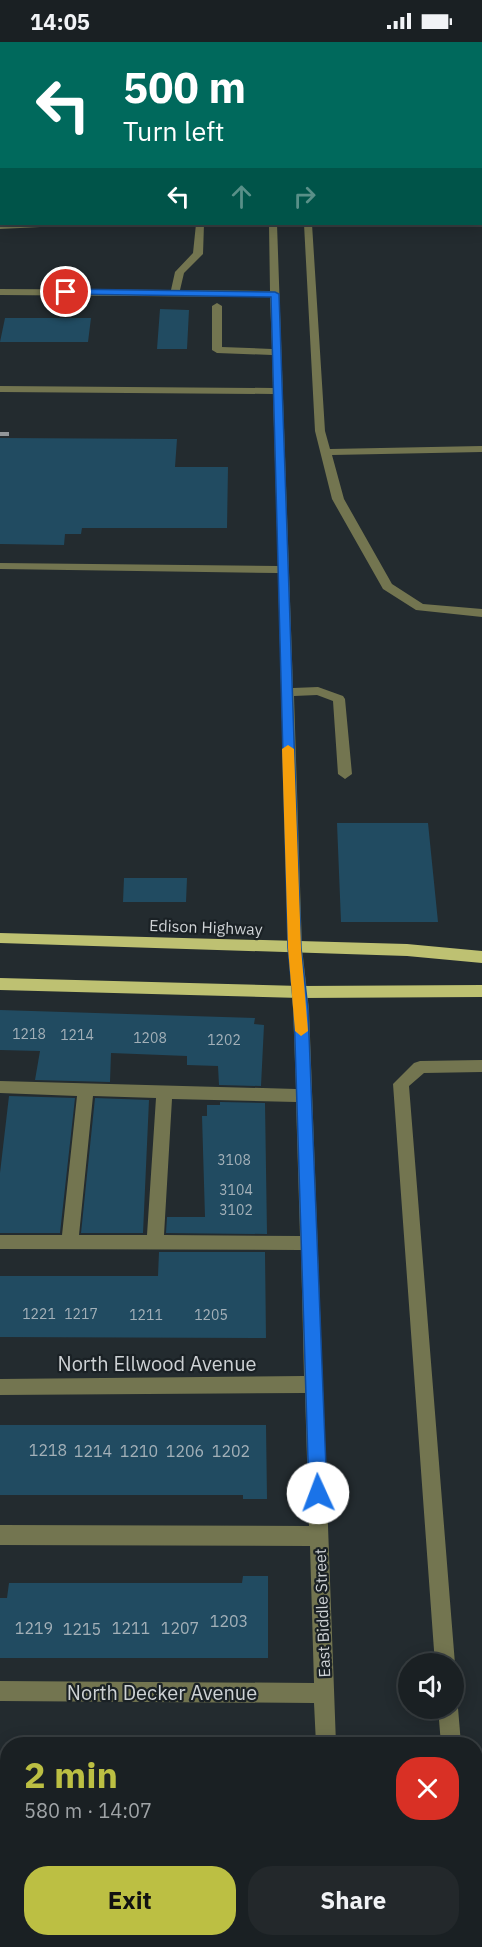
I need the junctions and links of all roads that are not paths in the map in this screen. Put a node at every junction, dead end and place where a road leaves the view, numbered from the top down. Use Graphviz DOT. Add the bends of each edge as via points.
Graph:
graph roads {
  1 [pos="20,225"];
  2 [pos="200,225"];
  3 [pos="273,225"];
  4 [pos="308,225"];
  5 [pos="0,226"];
  6 [pos="0,292"];
  7 [pos="175,292"];
  8 [pos="275,294"];
  9 [pos="217,306"];
  10 [pos="276,352"];
  11 [pos="0,389"];
  12 [pos="277,391"];
  13 [pos="482,449"];
  14 [pos="325,452"];
  15 [pos="0,566"];
  16 [pos="281,570"];
  17 [pos="482,613"];
  18 [pos="286,692"];
  19 [pos="345,774"];
  20 [pos="0,938"];
  21 [pos="295,948"];
  22 [pos="482,957"];
  23 [pos="0,984"];
  24 [pos="300,992"];
  25 [pos="482,992"];
  26 [pos="482,1066"];
  27 [pos="0,1087"];
  28 [pos="86,1090"];
  29 [pos="164,1093"];
  30 [pos="303,1096"];
  31 [pos="70,1241"];
  32 [pos="155,1241"];
  33 [pos="0,1242"];
  34 [pos="309,1243"];
  35 [pos="314,1384"];
  36 [pos="0,1387"];
  37 [pos="0,1535"];
  38 [pos="319,1536"];
  39 [pos="444,1653"];
  40 [pos="0,1691"];
  41 [pos="324,1693"];
  42 [pos="449,1719"];
  43 [pos="326,1737"];
  44 [pos="450,1737"];
  1 -- 5 [label="street"];
  2 -- 7 [label="street" via="198,254 180,273"];
  3 -- 8 [label="street, East Biddle Street"];
  4 -- 14 [label="street" via="320,431"];
  6 -- 7 [label="street"];
  7 -- 8 [label="street"];
  8 -- 10 [label="street, East Biddle Street"];
  9 -- 10 [label="street" via="217,351"];
  10 -- 12 [label="street, East Biddle Street"];
  11 -- 12 [label="street"];
  12 -- 16 [label="street, East Biddle Street"];
  13 -- 14 [label="street"];
  14 -- 17 [label="street" via="338,499 387,586 420,607"];
  15 -- 16 [label="street"];
  16 -- 18 [label="street, East Biddle Street"];
  18 -- 19 [label="street" via="318,691 339,699"];
  18 -- 21 [label="street, East Biddle Street"];
  20 -- 21 [label="main road, Edison Highway"];
  21 -- 22 [label="main road, Edison Highway" via="407,950"];
  21 -- 24 [label="street, East Biddle Street"];
  23 -- 24 [label="main road"];
  24 -- 25 [label="main road"];
  24 -- 30 [label="street, East Biddle Street"];
  26 -- 39 [label="street" via="420,1067 401,1084"];
  27 -- 28 [label="street"];
  28 -- 29 [label="street"];
  28 -- 31 [label="street"];
  29 -- 30 [label="street"];
  29 -- 32 [label="street"];
  30 -- 34 [label="street, East Biddle Street"];
  31 -- 32 [label="street"];
  31 -- 33 [label="street"];
  32 -- 34 [label="street"];
  34 -- 35 [label="street, East Biddle Street"];
  35 -- 36 [label="street, North Ellwood Avenue"];
  35 -- 38 [label="street, East Biddle Street"];
  37 -- 38 [label="street"];
  38 -- 41 [label="street, East Biddle Street"];
  40 -- 41 [label="street, North Decker Avenue"];
  41 -- 43 [label="street, East Biddle Street"];
  42 -- 44 [label="street"];
}
